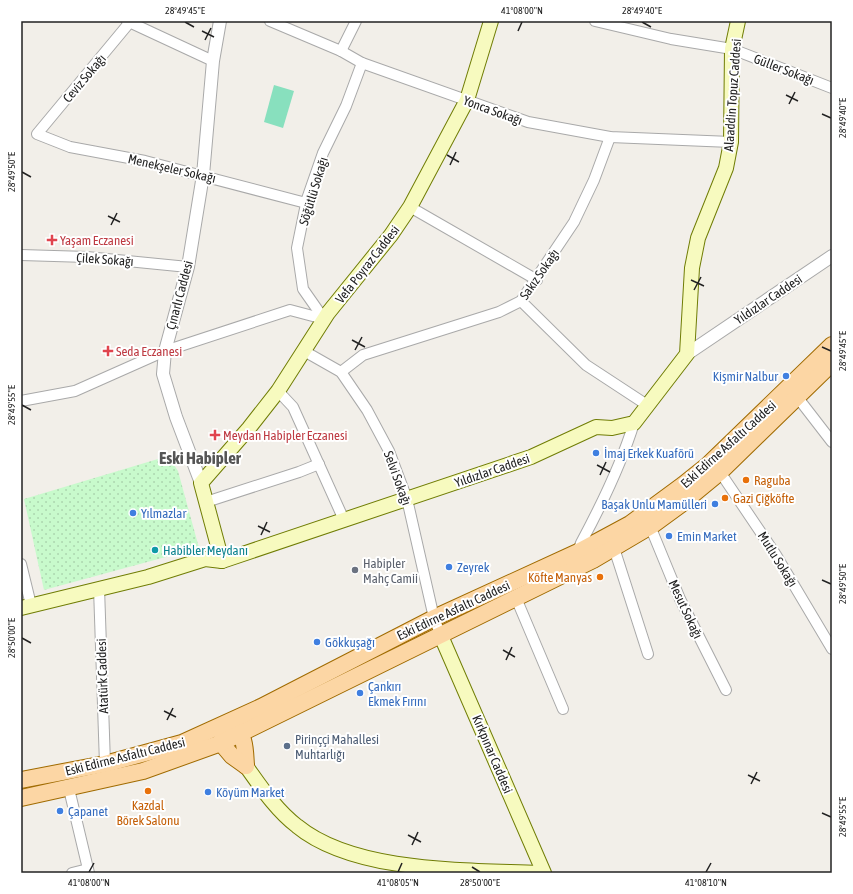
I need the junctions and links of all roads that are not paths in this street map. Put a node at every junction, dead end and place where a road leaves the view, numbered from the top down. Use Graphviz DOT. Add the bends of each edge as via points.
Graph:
graph roads {
  1 [pos="220,21"];
  2 [pos="270,21"];
  3 [pos="356,21"];
  4 [pos="491,21"];
  5 [pos="596,21"];
  6 [pos="738,21"];
  7 [pos="128,22"];
  8 [pos="732,49"];
  9 [pos="342,51"];
  10 [pos="213,61"];
  11 [pos="362,63"];
  12 [pos="832,88"];
  13 [pos="467,100"];
  14 [pos="37,134"];
  15 [pos="610,136"];
  16 [pos="730,142"];
  17 [pos="203,175"];
  18 [pos="306,203"];
  19 [pos="410,207"];
  20 [pos="21,255"];
  21 [pos="832,256"];
  22 [pos="188,267"];
  23 [pos="537,280"];
  24 [pos="521,302"];
  25 [pos="324,319"];
  26 [pos="832,345"];
  27 [pos="304,350"];
  28 [pos="164,351"];
  29 [pos="687,354"];
  30 [pos="832,363"];
  31 [pos="341,372"];
  32 [pos="278,391"];
  33 [pos="798,398"];
  34 [pos="21,401"];
  35 [pos="647,405"];
  36 [pos="634,423"];
  37 [pos="832,442"];
  38 [pos="319,464"];
  39 [pos="720,472"];
  40 [pos="201,482"];
  41 [pos="407,499"];
  42 [pos="206,502"];
  43 [pos="344,520"];
  44 [pos="650,526"];
  45 [pos="614,548"];
  46 [pos="581,558"];
  47 [pos="222,561"];
  48 [pos="21,564"];
  49 [pos="99,588"];
  50 [pos="516,598"];
  51 [pos="26,606"];
  52 [pos="434,618"];
  53 [pos="441,636"];
  54 [pos="832,649"];
  55 [pos="648,654"];
  56 [pos="726,690"];
  57 [pos="563,709"];
  58 [pos="232,728"];
  59 [pos="222,743"];
  60 [pos="106,764"];
  61 [pos="246,766"];
  62 [pos="21,780"];
  63 [pos="68,789"];
  64 [pos="21,798"];
  65 [pos="89,871"];
  66 [pos="72,873"];
  67 [pos="538,873"];
  68 [pos="544,873"];
  1 -- 10 [label="street, Çınarlı Caddesi"];
  2 -- 9 [label="street, Yonca Sokağı"];
  3 -- 9 [label="street"];
  4 -- 13 [label="main road, Vefa Poyraz Caddesi"];
  5 -- 8 [label="street, Güller Sokağı" via="671,39"];
  6 -- 8 [label="main road, Alaaddin Topuz Caddesi"];
  7 -- 10 [label="street"];
  7 -- 14 [label="street, Ceviz Sokağı"];
  8 -- 12 [label="street, Güller Sokağı"];
  8 -- 16 [label="main road, Alaaddin Topuz Caddesi"];
  9 -- 11 [label="street, Yonca Sokağı"];
  10 -- 17 [label="street, Çınarlı Caddesi"];
  11 -- 13 [label="street, Yonca Sokağı"];
  11 -- 18 [label="street, Söğütlü Sokağı" via="346,106 323,153"];
  13 -- 15 [label="street, Yonca Sokağı" via="528,122"];
  13 -- 19 [label="main road, Vefa Poyraz Caddesi"];
  14 -- 17 [label="street, Menekşeler Sokağı" via="70,147"];
  15 -- 16 [label="street, Yonca Sokağı"];
  15 -- 23 [label="street, Sakız Sokağı" via="594,180 574,222"];
  16 -- 29 [label="main road, Alaaddin Topuz Caddesi" via="726,168 698,238 692,268"];
  17 -- 18 [label="street, Menekşeler Sokağı"];
  17 -- 22 [label="street, Çınarlı Caddesi"];
  18 -- 25 [label="street, Söğütlü Sokağı" via="297,248 303,289"];
  19 -- 23 [label="street"];
  19 -- 25 [label="main road, Vefa Poyraz Caddesi"];
  20 -- 22 [label="street, Çilek Sokağı" via="87,257"];
  21 -- 29 [label="street, Yıldızlar Caddesi"];
  22 -- 28 [label="street, Çınarlı Caddesi"];
  23 -- 24 [label="street, Sakız Sokağı"];
  24 -- 31 [label="street, Sakız Sokağı" via="499,312 363,355"];
  24 -- 35 [label="street" via="586,364"];
  25 -- 27 [label="main road, Vefa Poyraz Caddesi"];
  25 -- 28 [label="street" via="290,310"];
  26 -- 46 [label="main road, Eski Edirne Asfaltı Caddesi" via="719,455 683,485"];
  27 -- 31 [label="street, Selvi Sokağı"];
  27 -- 32 [label="main road, Vefa Poyraz Caddesi"];
  28 -- 34 [label="street" via="75,391"];
  28 -- 40 [label="street, Çınarlı Caddesi" via="163,374 176,417"];
  29 -- 35 [label="main road, Yıldızlar Caddesi"];
  30 -- 33 [label="main road, Eski Edirne Asfaltı Caddesi"];
  31 -- 41 [label="street, Selvi Sokağı" via="367,410 389,451"];
  32 -- 38 [label="street" via="294,407"];
  32 -- 40 [label="main road, Vefa Poyraz Caddesi"];
  33 -- 37 [label="street"];
  33 -- 39 [label="main road, Eski Edirne Asfaltı Caddesi"];
  35 -- 36 [label="main road, Yıldızlar Caddesi"];
  36 -- 41 [label="main road, Yıldızlar Caddesi" via="612,428 596,427 531,457"];
  36 -- 46 [label="street" via="624,454"];
  38 -- 42 [label="street"];
  38 -- 43 [label="street"];
  39 -- 44 [label="main road, Eski Edirne Asfaltı Caddesi"];
  39 -- 54 [label="street, Mutlu Sokağı" via="776,554"];
  40 -- 42 [label="main road, Çınarlı Caddesi"];
  41 -- 43 [label="main road, Yıldızlar Caddesi"];
  41 -- 52 [label="street, Selvi Sokağı"];
  42 -- 47 [label="main road, Çınarlı Caddesi"];
  43 -- 47 [label="main road, Yıldızlar Caddesi"];
  44 -- 45 [label="main road, Eski Edirne Asfaltı Caddesi"];
  44 -- 56 [label="street, Mesut Sokağı" via="680,599"];
  45 -- 46 [label="main road, Eski Edirne Asfaltı Caddesi"];
  45 -- 55 [label="street"];
  46 -- 50 [label="main road, Eski Edirne Asfaltı Caddesi"];
  46 -- 52 [label="main road, Eski Edirne Asfaltı Caddesi"];
  47 -- 49 [label="main road, Yıldızlar Caddesi" via="205,559 148,577"];
  48 -- 51 [label="street"];
  49 -- 51 [label="main road"];
  49 -- 60 [label="street, Atatürk Caddesi"];
  50 -- 53 [label="main road, Eski Edirne Asfaltı Caddesi"];
  50 -- 57 [label="street"];
  52 -- 53 [label="street, Selvi Sokağı"];
  52 -- 58 [label="main road, Eski Edirne Asfaltı Caddesi" via="275,699"];
  53 -- 58 [label="main road, Eski Edirne Asfaltı Caddesi"];
  53 -- 68 [label="main road, Kırkpınar Caddesi"];
  58 -- 59 [label="main road, Eski Edirne Asfaltı Caddesi"];
  58 -- 60 [label="main road, Eski Edirne Asfaltı Caddesi"];
  58 -- 61 [label="main road" via="244,745"];
  59 -- 61 [label="main road" via="232,756"];
  59 -- 63 [label="main road, Eski Edirne Asfaltı Caddesi" via="143,771"];
  60 -- 62 [label="main road, Eski Edirne Asfaltı Caddesi"];
  61 -- 67 [label="main road" via="265,793 297,826 332,847 403,865"];
  63 -- 64 [label="main road, Eski Edirne Asfaltı Caddesi"];
  63 -- 65 [label="street"];
  65 -- 66 [label="street"];
}
